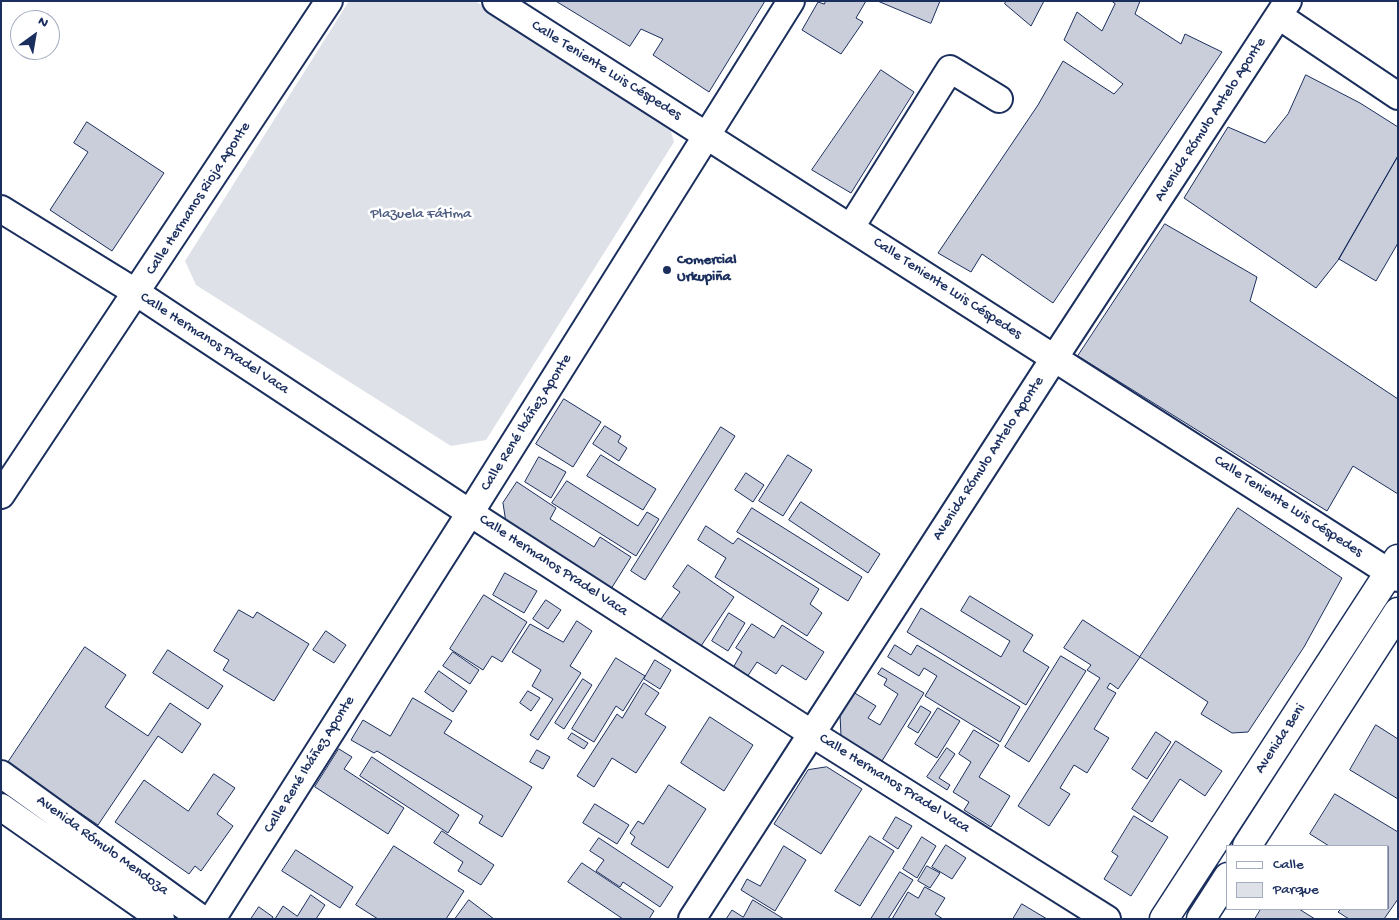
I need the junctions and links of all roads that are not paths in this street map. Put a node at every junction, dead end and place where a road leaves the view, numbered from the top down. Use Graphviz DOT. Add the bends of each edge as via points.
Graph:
graph roads {
  1 [pos="329,1"];
  2 [pos="496,1"];
  3 [pos="791,1"];
  4 [pos="1284,8"];
  5 [pos="1398,96"];
  6 [pos="999,99"];
  7 [pos="706,134"];
  8 [pos="1,209"];
  9 [pos="851,227"];
  10 [pos="137,293"];
  11 [pos="1055,357"];
  12 [pos="1,495"];
  13 [pos="470,513"];
  14 [pos="1395,570"];
  15 [pos="1398,612"];
  16 [pos="812,733"];
  17 [pos="1,774"];
  18 [pos="1,807"];
  19 [pos="1248,845"];
  20 [pos="1226,880"];
  21 [pos="161,919"];
  22 [pos="202,919"];
  23 [pos="212,919"];
  24 [pos="692,919"];
  25 [pos="1107,919"];
  26 [pos="1164,919"];
  27 [pos="1201,919"];
  1 -- 10 [label="street, Calle Hermanos Rioja Aponte"];
  2 -- 7 [label="street, Calle Teniente Luis Céspedes"];
  3 -- 7 [label="street, Calle René Ibáñez Aponte"];
  4 -- 5 [label="street"];
  4 -- 11 [label="street, Avenida Rómulo Antelo Aponte"];
  6 -- 9 [label="street" via="950,69"];
  7 -- 9 [label="street, Calle Teniente Luis Céspedes"];
  7 -- 13 [label="street, Calle René Ibáñez Aponte"];
  8 -- 10 [label="street, Calle Hermanos Pradel Vaca"];
  9 -- 11 [label="street, Calle Teniente Luis Céspedes"];
  10 -- 12 [label="street, Calle Hermanos Rioja Aponte"];
  10 -- 13 [label="street, Calle Hermanos Pradel Vaca"];
  11 -- 14 [label="street, Calle Teniente Luis Céspedes"];
  11 -- 16 [label="street, Avenida Rómulo Antelo Aponte"];
  13 -- 16 [label="street, Calle Hermanos Pradel Vaca"];
  13 -- 23 [label="street, Calle René Ibáñez Aponte"];
  14 -- 26 [label="main road, Avenida Beni"];
  15 -- 19 [label="main road, Avenida Beni"];
  16 -- 24 [label="street, Avenida Rómulo Antelo Aponte"];
  16 -- 25 [label="street, Calle Hermanos Pradel Vaca"];
  17 -- 22 [label="street, Avenida Rómulo Mendoza"];
  18 -- 21 [label="street, Avenida Rómulo Mendoza"];
  20 -- 27 [label="main road"];
}
